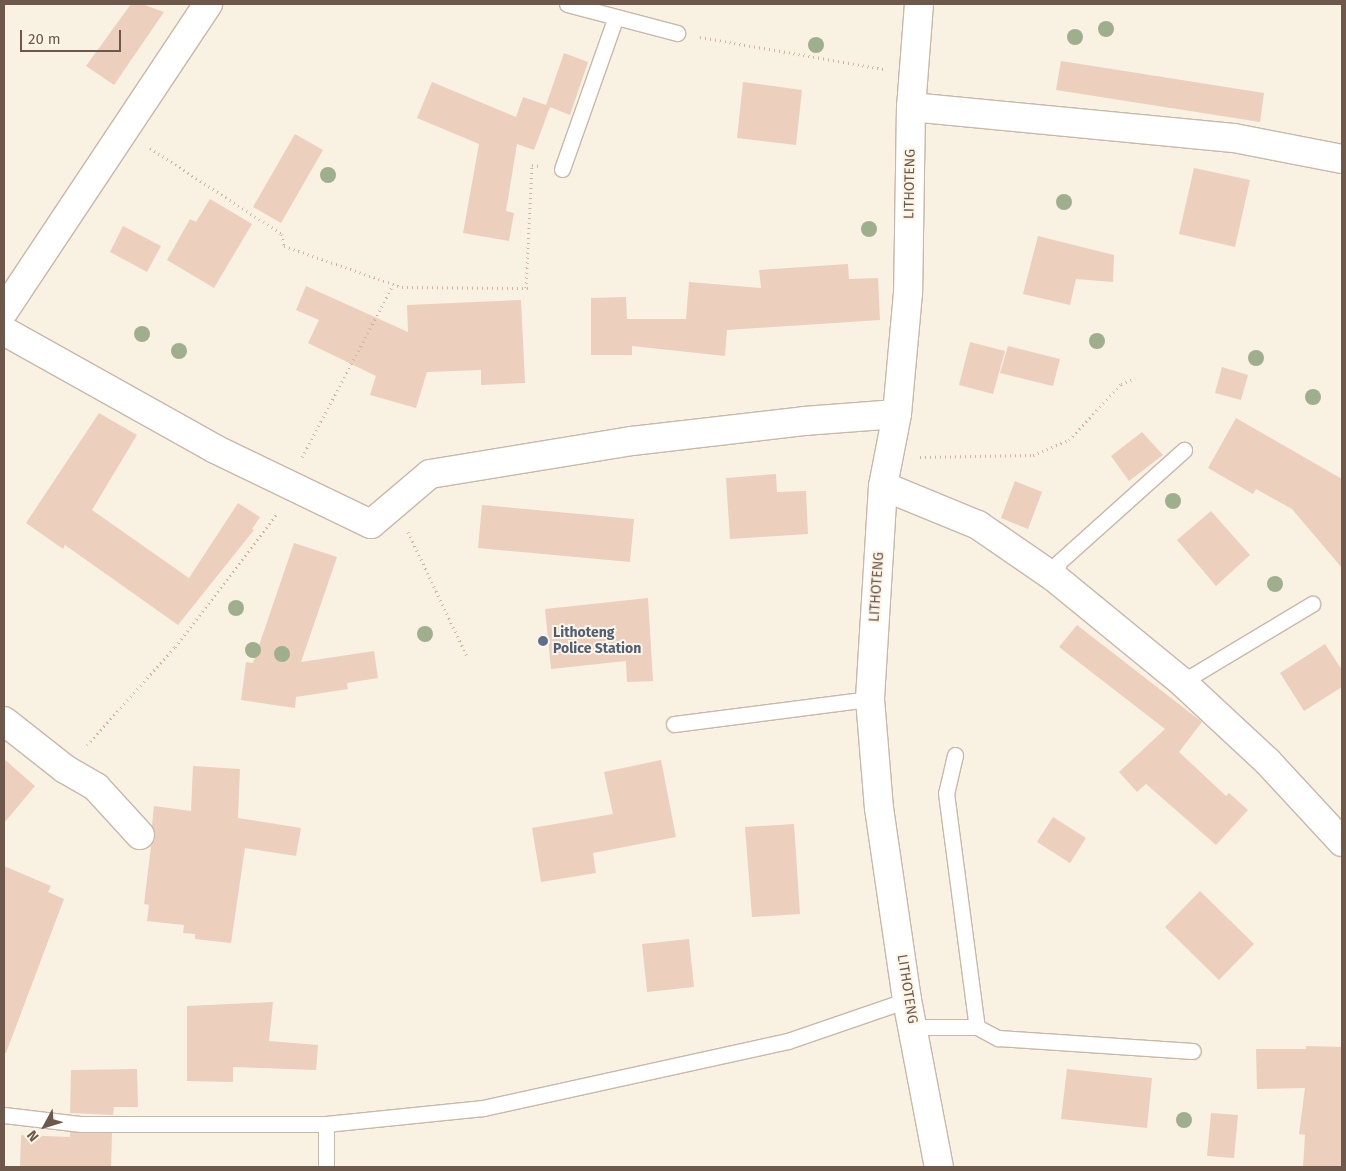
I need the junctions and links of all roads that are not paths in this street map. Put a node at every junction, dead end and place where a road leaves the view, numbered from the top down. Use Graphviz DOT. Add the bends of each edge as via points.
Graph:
graph roads {
  1 [pos="208,4"];
  2 [pos="567,4"];
  3 [pos="919,4"];
  4 [pos="615,19"];
  5 [pos="677,33"];
  6 [pos="911,107"];
  7 [pos="1342,159"];
  8 [pos="562,169"];
  9 [pos="4,311"];
  10 [pos="4,331"];
  11 [pos="897,414"];
  12 [pos="1184,450"];
  13 [pos="883,486"];
  14 [pos="1055,578"];
  15 [pos="1312,604"];
  16 [pos="1182,682"];
  17 [pos="870,700"];
  18 [pos="4,721"];
  19 [pos="674,724"];
  20 [pos="955,756"];
  21 [pos="140,835"];
  22 [pos="1342,842"];
  23 [pos="907,1000"];
  24 [pos="913,1027"];
  25 [pos="977,1027"];
  26 [pos="1193,1052"];
  27 [pos="4,1115"];
  28 [pos="326,1124"];
  29 [pos="326,1167"];
  30 [pos="938,1167"];
  1 -- 9 [label="street"];
  2 -- 4 [label="lane"];
  3 -- 6 [label="street, LITHOTENG"];
  4 -- 5 [label="lane"];
  4 -- 8 [label="lane"];
  6 -- 7 [label="street" via="1234,138"];
  6 -- 11 [label="street, LITHOTENG" via="908,293"];
  10 -- 11 [label="street" via="215,449 371,524 430,474 632,441 804,420"];
  11 -- 13 [label="street, LITHOTENG"];
  12 -- 14 [label="lane" via="1059,562"];
  13 -- 14 [label="street" via="978,525"];
  13 -- 17 [label="street, LITHOTENG"];
  14 -- 16 [label="street"];
  15 -- 16 [label="lane"];
  16 -- 22 [label="street" via="1268,762"];
  17 -- 19 [label="lane"];
  17 -- 23 [label="street, LITHOTENG" via="879,808"];
  18 -- 21 [label="street" via="65,769 96,788"];
  20 -- 25 [label="lane" via="946,793"];
  23 -- 24 [label="street, LITHOTENG"];
  23 -- 28 [label="lane" via="788,1040 483,1108"];
  24 -- 25 [label="lane"];
  24 -- 30 [label="street, LITHOTENG"];
  25 -- 26 [label="lane" via="998,1038"];
  27 -- 28 [label="lane" via="81,1124"];
  28 -- 29 [label="lane"];
}
